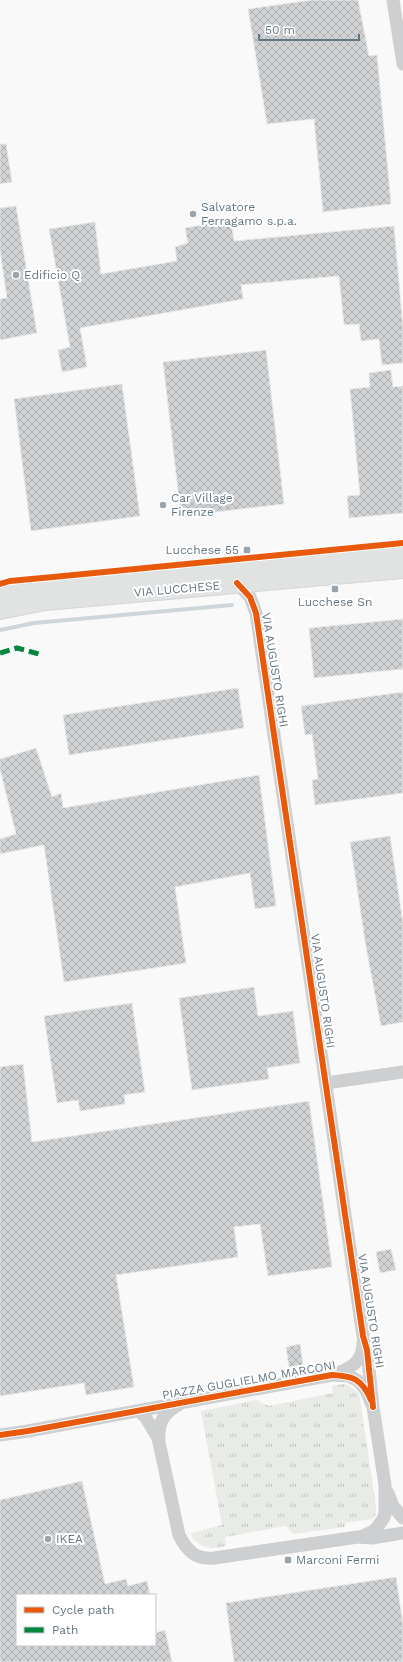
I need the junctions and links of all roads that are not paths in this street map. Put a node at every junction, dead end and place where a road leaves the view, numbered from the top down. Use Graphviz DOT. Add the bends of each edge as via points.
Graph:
graph roads {
  1 [pos="393,0"];
  2 [pos="403,64"];
  3 [pos="403,553"];
  4 [pos="403,569"];
  5 [pos="268,580"];
  6 [pos="237,583"];
  7 [pos="0,593"];
  8 [pos="254,607"];
  9 [pos="0,610"];
  10 [pos="403,1072"];
  11 [pos="326,1083"];
  12 [pos="363,1336"];
  13 [pos="332,1375"];
  14 [pos="184,1402"];
  15 [pos="373,1407"];
  16 [pos="135,1411"];
  17 [pos="0,1436"];
  18 [pos="159,1442"];
  19 [pos="385,1485"];
  20 [pos="403,1518"];
  21 [pos="403,1533"];
  22 [pos="361,1537"];
  1 -- 2 [label="street"];
  3 -- 7 [label="main road, VIA LUCCHESE" via="48,584"];
  4 -- 5 [label="main road, VIA LUCCHESE"];
  5 -- 6 [label="main road, VIA LUCCHESE"];
  5 -- 8 [label="street, VIA AUGUSTO RIGHI" via="258,592"];
  6 -- 8 [label="street, VIA AUGUSTO RIGHI" via="246,592"];
  6 -- 9 [label="main road, VIA LUCCHESE" via="45,601"];
  8 -- 11 [label="street, VIA AUGUSTO RIGHI"];
  10 -- 11 [label="street"];
  11 -- 12 [label="street, VIA AUGUSTO RIGHI"];
  12 -- 13 [label="street, VIA AUGUSTO RIGHI" via="359,1360 346,1370"];
  12 -- 15 [label="street, VIA AUGUSTO RIGHI" via="367,1350"];
  13 -- 14 [label="street, PIAZZA GUGLIELMO MARCONI"];
  13 -- 15 [label="street, PIAZZA GUGLIELMO MARCONI" via="349,1376 358,1381 366,1390"];
  14 -- 16 [label="street, PIAZZA GUGLIELMO MARCONI"];
  14 -- 18 [label="street, PIAZZA GUGLIELMO MARCONI" via="162,1418"];
  15 -- 19 [label="street, PIAZZA GUGLIELMO MARCONI"];
  16 -- 17 [label="street"];
  16 -- 18 [label="street, PIAZZA GUGLIELMO MARCONI" via="146,1418"];
  18 -- 22 [label="street, PIAZZA GUGLIELMO MARCONI" via="179,1535 186,1547 197,1556 206,1559"];
  19 -- 20 [label="street" via="393,1506"];
  19 -- 22 [label="street, PIAZZA GUGLIELMO MARCONI" via="386,1505 383,1519 375,1530"];
  21 -- 22 [label="street, PIAZZA GUGLIELMO MARCONI" via="372,1538"];
}
